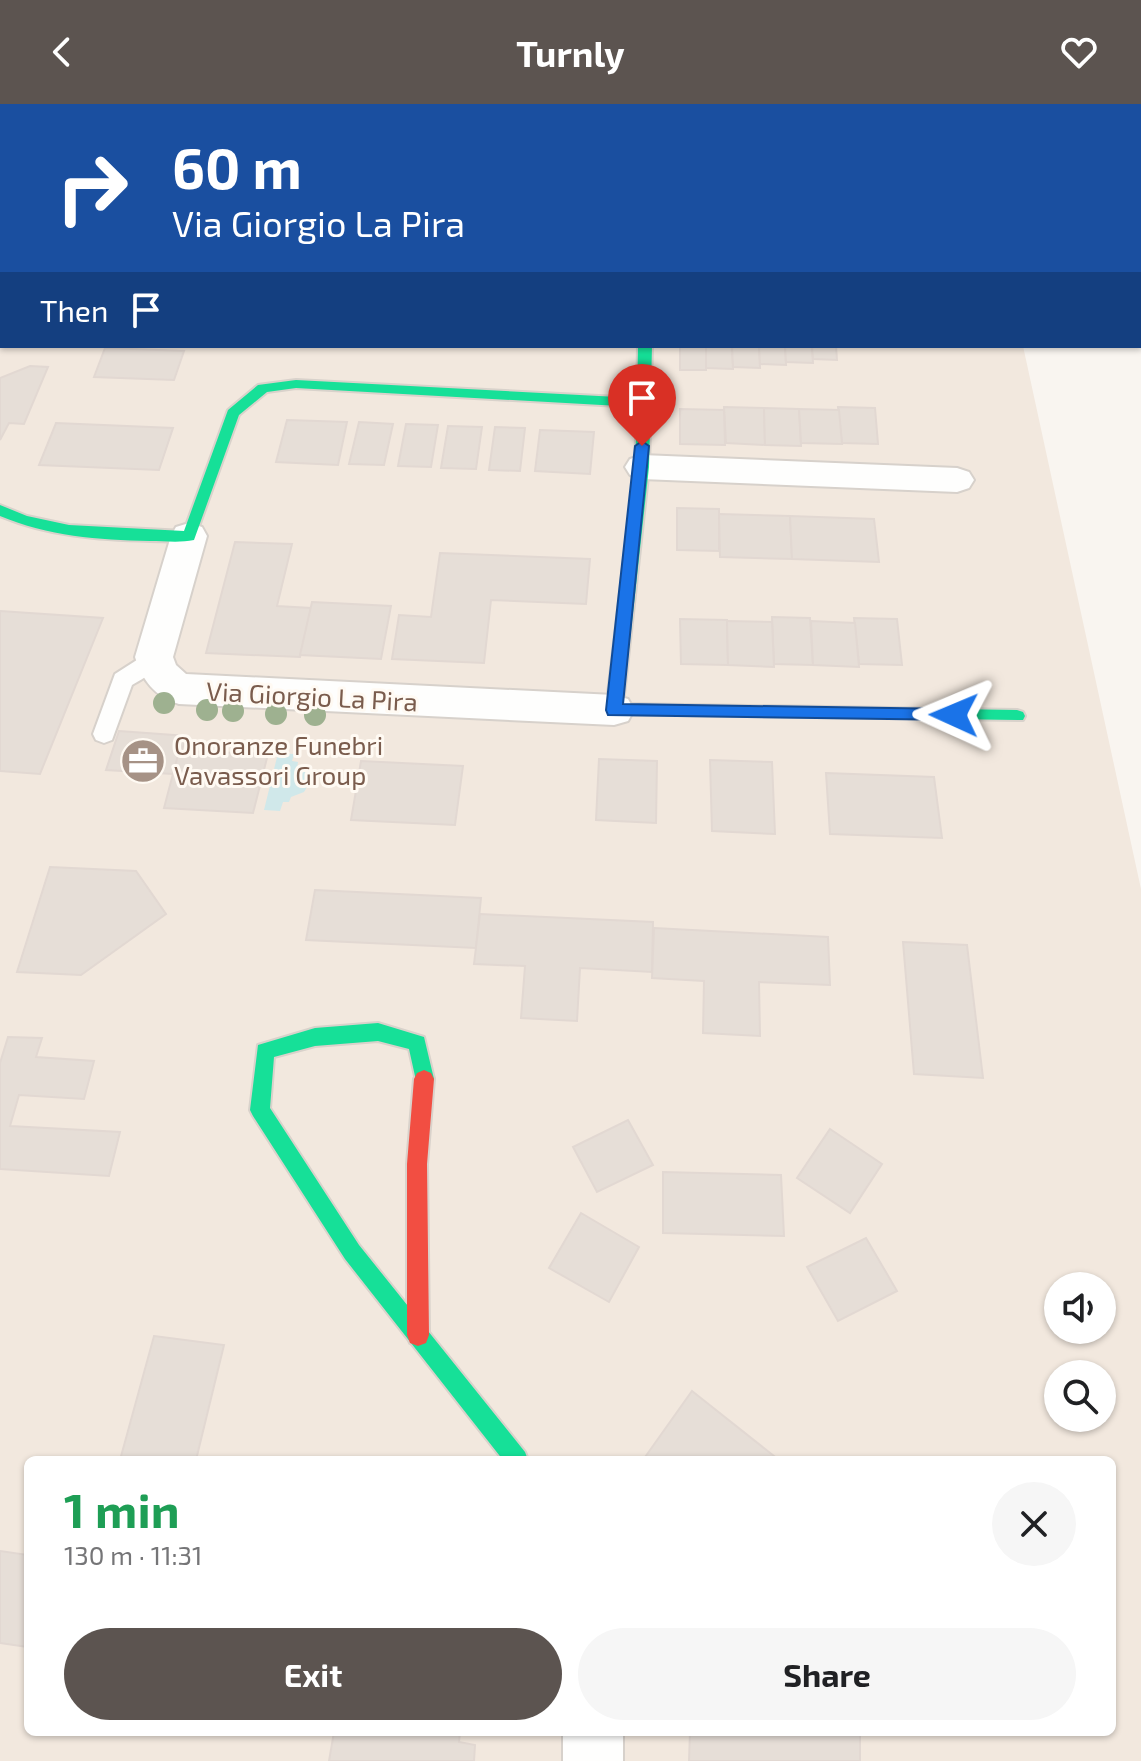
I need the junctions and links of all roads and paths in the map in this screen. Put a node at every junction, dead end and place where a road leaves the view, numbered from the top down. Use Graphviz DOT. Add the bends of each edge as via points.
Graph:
graph roads {
  1 [pos="645,348"];
  2 [pos="643,403"];
  3 [pos="642,467"];
  4 [pos="957,480"];
  5 [pos="0,510"];
  6 [pos="189,536"];
  7 [pos="154,657"];
  8 [pos="614,710"];
  9 [pos="1017,716"];
  10 [pos="104,734"];
  11 [pos="418,1335"];
  12 [pos="514,1456"];
  13 [pos="593,1736"];
  14 [pos="593,1761"];
  1 -- 2 [label="street"];
  2 -- 3 [label="street"];
  2 -- 6 [label="street" via="296,384 263,388 233,413"];
  3 -- 4 [label="street"];
  3 -- 8 [label="street"];
  5 -- 6 [label="street" via="17,521 52,528"];
  6 -- 7 [label="street"];
  7 -- 8 [label="street, Via Giorgio La Pira" via="167,683 191,691"];
  7 -- 10 [label="lane" via="123,680"];
  8 -- 9 [label="street, Via Giorgio La Pira"];
  11 -- 11 [label="street" via="352,1252 260,1110 265,1051 315,1037 378,1032 417,1043 425,1072 417,1164"];
  11 -- 12 [label="street"];
  13 -- 14 [label="street"];
}
